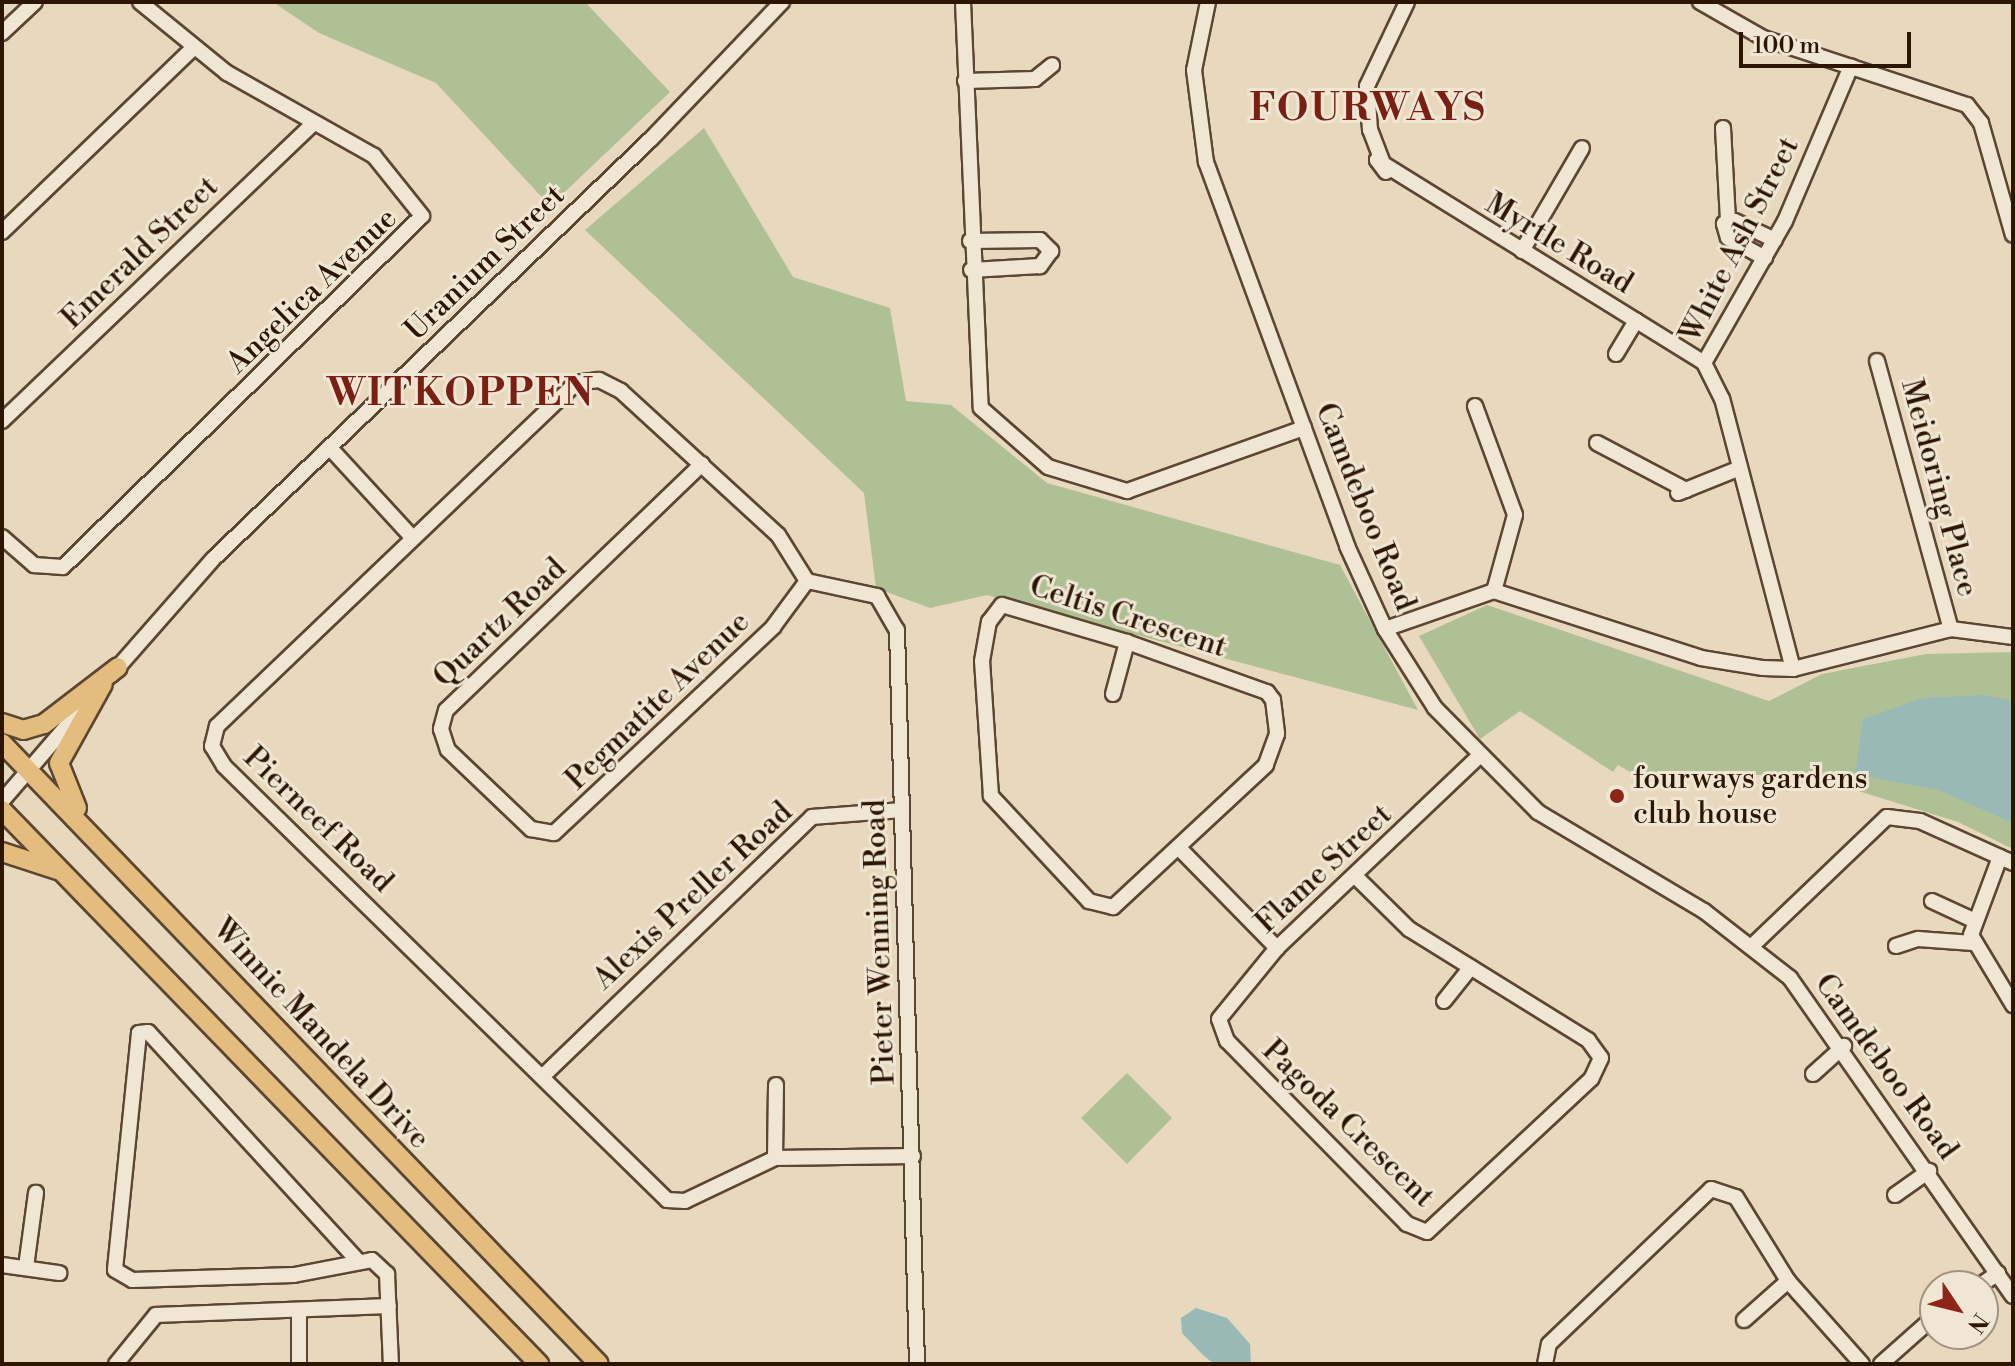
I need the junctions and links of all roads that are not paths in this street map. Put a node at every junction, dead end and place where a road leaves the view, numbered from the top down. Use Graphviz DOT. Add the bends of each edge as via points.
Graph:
graph roads {
  1 [pos="35,2"];
  2 [pos="140,2"];
  3 [pos="782,2"];
  4 [pos="963,2"];
  5 [pos="1208,2"];
  6 [pos="1218,2"];
  7 [pos="1407,2"];
  8 [pos="1700,2"];
  9 [pos="1205,20"];
  10 [pos="2,33"];
  11 [pos="194,47"];
  12 [pos="1052,65"];
  13 [pos="1851,66"];
  14 [pos="965,81"];
  15 [pos="314,123"];
  16 [pos="1723,128"];
  17 [pos="1582,148"];
  18 [pos="1728,221"];
  19 [pos="2,232"];
  20 [pos="2013,235"];
  21 [pos="1775,240"];
  22 [pos="970,241"];
  23 [pos="1522,251"];
  24 [pos="1765,258"];
  25 [pos="971,270"];
  26 [pos="1636,321"];
  27 [pos="1616,354"];
  28 [pos="1877,361"];
  29 [pos="1704,363"];
  30 [pos="1475,406"];
  31 [pos="2,421"];
  32 [pos="1304,428"];
  33 [pos="1597,443"];
  34 [pos="330,448"];
  35 [pos="702,464"];
  36 [pos="1740,468"];
  37 [pos="410,535"];
  38 [pos="2,537"];
  39 [pos="807,581"];
  40 [pos="1494,591"];
  41 [pos="1385,629"];
  42 [pos="1951,629"];
  43 [pos="2013,637"];
  44 [pos="1127,642"];
  45 [pos="118,667"];
  46 [pos="1793,669"];
  47 [pos="103,684"];
  48 [pos="1113,694"];
  49 [pos="2,723"];
  50 [pos="2,743"];
  51 [pos="1479,756"];
  52 [pos="28,771"];
  53 [pos="2,801"];
  54 [pos="2,810"];
  55 [pos="902,810"];
  56 [pos="531,829"];
  57 [pos="97,836"];
  58 [pos="1180,849"];
  59 [pos="2,852"];
  60 [pos="2006,860"];
  61 [pos="63,872"];
  62 [pos="1356,877"];
  63 [pos="1932,901"];
  64 [pos="1973,920"];
  65 [pos="1973,943"];
  66 [pos="1754,944"];
  67 [pos="1896,946"];
  68 [pos="1277,948"];
  69 [pos="1471,967"];
  70 [pos="1444,1001"];
  71 [pos="2013,1005"];
  72 [pos="1218,1028"];
  73 [pos="1844,1046"];
  74 [pos="1813,1074"];
  75 [pos="544,1075"];
  76 [pos="776,1085"];
  77 [pos="913,1156"];
  78 [pos="775,1158"];
  79 [pos="1929,1171"];
  80 [pos="36,1193"];
  81 [pos="1895,1195"];
  82 [pos="359,1262"];
  83 [pos="2,1265"];
  84 [pos="26,1267"];
  85 [pos="1996,1270"];
  86 [pos="59,1273"];
  87 [pos="1999,1275"];
  88 [pos="1788,1281"];
  89 [pos="2013,1296"];
  90 [pos="389,1306"];
  91 [pos="299,1310"];
  92 [pos="1744,1320"];
  93 [pos="1919,1330"];
  94 [pos="116,1364"];
  95 [pos="299,1364"];
  96 [pos="391,1364"];
  97 [pos="539,1364"];
  98 [pos="599,1364"];
  99 [pos="917,1364"];
  100 [pos="1545,1364"];
  101 [pos="1862,1364"];
  102 [pos="1881,1364"];
  1 -- 10 [label="street"];
  2 -- 11 [label="street, Angelica Avenue"];
  3 -- 34 [label="street, Uranium Street" via="752,40"];
  4 -- 14 [label="street"];
  5 -- 9 [label="street, Camdeboo Road"];
  6 -- 9 [label="street, Camdeboo Road"];
  7 -- 23 [label="street, Myrtle Road" via="1367,86 1370,130 1386,172"];
  8 -- 13 [label="street" via="1763,38"];
  9 -- 32 [label="street, Camdeboo Road" via="1194,89 1206,162"];
  11 -- 15 [label="street, Angelica Avenue"];
  11 -- 19 [label="street"];
  12 -- 14 [label="street" via="1035,79"];
  13 -- 20 [label="street" via="1973,111"];
  13 -- 21 [label="street, White Ash Street"];
  14 -- 22 [label="street"];
  15 -- 31 [label="street, Emerald Street"];
  15 -- 38 [label="street, Angelica Avenue" via="393,172 423,210 417,228 63,567 43,569"];
  16 -- 18 [label="street"];
  17 -- 23 [label="street"];
  18 -- 21 [label="street"];
  18 -- 24 [label="street" via="1723,233"];
  21 -- 24 [label="street, White Ash Street"];
  22 -- 25 [label="street"];
  22 -- 25 [label="street" via="1040,240 1051,251 1040,266"];
  23 -- 26 [label="street, Myrtle Road"];
  24 -- 29 [label="street, White Ash Street"];
  25 -- 32 [label="street" via="977,400 1057,472 1127,491"];
  26 -- 27 [label="street"];
  26 -- 29 [label="street, Myrtle Road"];
  28 -- 42 [label="street, Meidoring Place"];
  29 -- 36 [label="street, White Ash Street" via="1716,380"];
  30 -- 40 [label="street" via="1515,515"];
  32 -- 41 [label="street, Camdeboo Road"];
  33 -- 36 [label="street" via="1682,492"];
  34 -- 37 [label="street"];
  34 -- 45 [label="street, Uranium Street" via="213,559"];
  35 -- 37 [label="street, Pierneef Road" via="621,391 599,380 576,383"];
  35 -- 39 [label="street, Pierneef Road" via="787,545"];
  35 -- 56 [label="street, Quartz Road" via="443,717 448,750"];
  36 -- 46 [label="street, White Ash Street"];
  37 -- 75 [label="street, Pierneef Road" via="217,726 212,746 224,766"];
  39 -- 55 [label="street, Pieter Wenning Road" via="877,596 895,616"];
  39 -- 56 [label="street, Pegmatite Avenue" via="773,627 567,824 550,834"];
  40 -- 41 [label="street"];
  40 -- 46 [label="street" via="1701,658"];
  41 -- 51 [label="street, Camdeboo Road" via="1435,708"];
  42 -- 43 [label="street"];
  42 -- 46 [label="street"];
  44 -- 48 [label="street"];
  44 -- 58 [label="street, Celtis Crescent" via="1267,692 1273,700 1272,756"];
  44 -- 58 [label="street, Celtis Crescent" via="1014,605 995,608 982,661 987,787 1104,909"];
  45 -- 47 [label="street, Uranium Street"];
  45 -- 49 [label="main road" via="44,724 23,730"];
  47 -- 52 [label="street, Uranium Street"];
  47 -- 57 [label="main road" via="59,763 63,784"];
  50 -- 52 [label="main road, Winnie Mandela Drive"];
  51 -- 62 [label="street, Flame Street"];
  51 -- 66 [label="street, Camdeboo Road" via="1555,824"];
  52 -- 53 [label="street, Uranium Street"];
  52 -- 57 [label="main road, Winnie Mandela Drive"];
  54 -- 61 [label="main road"];
  55 -- 75 [label="street, Alexis Preller Road" via="812,817"];
  55 -- 77 [label="street, Pieter Wenning Road"];
  57 -- 98 [label="main road, Winnie Mandela Drive"];
  58 -- 68 [label="street"];
  59 -- 61 [label="main road"];
  60 -- 64 [label="street"];
  60 -- 66 [label="street" via="1920,821 1887,817"];
  61 -- 97 [label="main road"];
  62 -- 68 [label="street, Flame Street"];
  62 -- 69 [label="street, Pagoda Crescent" via="1409,929"];
  63 -- 64 [label="street"];
  64 -- 65 [label="street"];
  65 -- 67 [label="street" via="1918,939"];
  65 -- 71 [label="street"];
  66 -- 73 [label="street, Camdeboo Road"];
  68 -- 72 [label="street, Flame Street" via="1224,1005"];
  69 -- 70 [label="street"];
  69 -- 72 [label="street, Pagoda Crescent" via="1588,1040 1601,1058 1591,1079 1427,1232 1407,1224"];
  73 -- 74 [label="street"];
  73 -- 79 [label="street, Camdeboo Road"];
  75 -- 78 [label="street, Pierneef Road" via="667,1200 685,1201"];
  76 -- 78 [label="street"];
  77 -- 78 [label="street, Pierneef Road"];
  77 -- 99 [label="street, Pieter Wenning Road"];
  79 -- 81 [label="street"];
  79 -- 85 [label="street, Camdeboo Road"];
  80 -- 84 [label="street"];
  82 -- 82 [label="street" via="294,1275 132,1280 119,1275 114,1264 139,1033 148,1032"];
  82 -- 90 [label="street" via="378,1263 387,1274"];
  83 -- 84 [label="street"];
  84 -- 86 [label="street"];
  87 -- 89 [label="street, Camdeboo Road"];
  88 -- 92 [label="street"];
  88 -- 100 [label="street" via="1736,1197 1711,1189 1549,1344"];
  88 -- 101 [label="street"];
  90 -- 91 [label="street"];
  90 -- 96 [label="street"];
  91 -- 94 [label="street" via="156,1315"];
  91 -- 95 [label="street"];
  93 -- 102 [label="street"];
}
